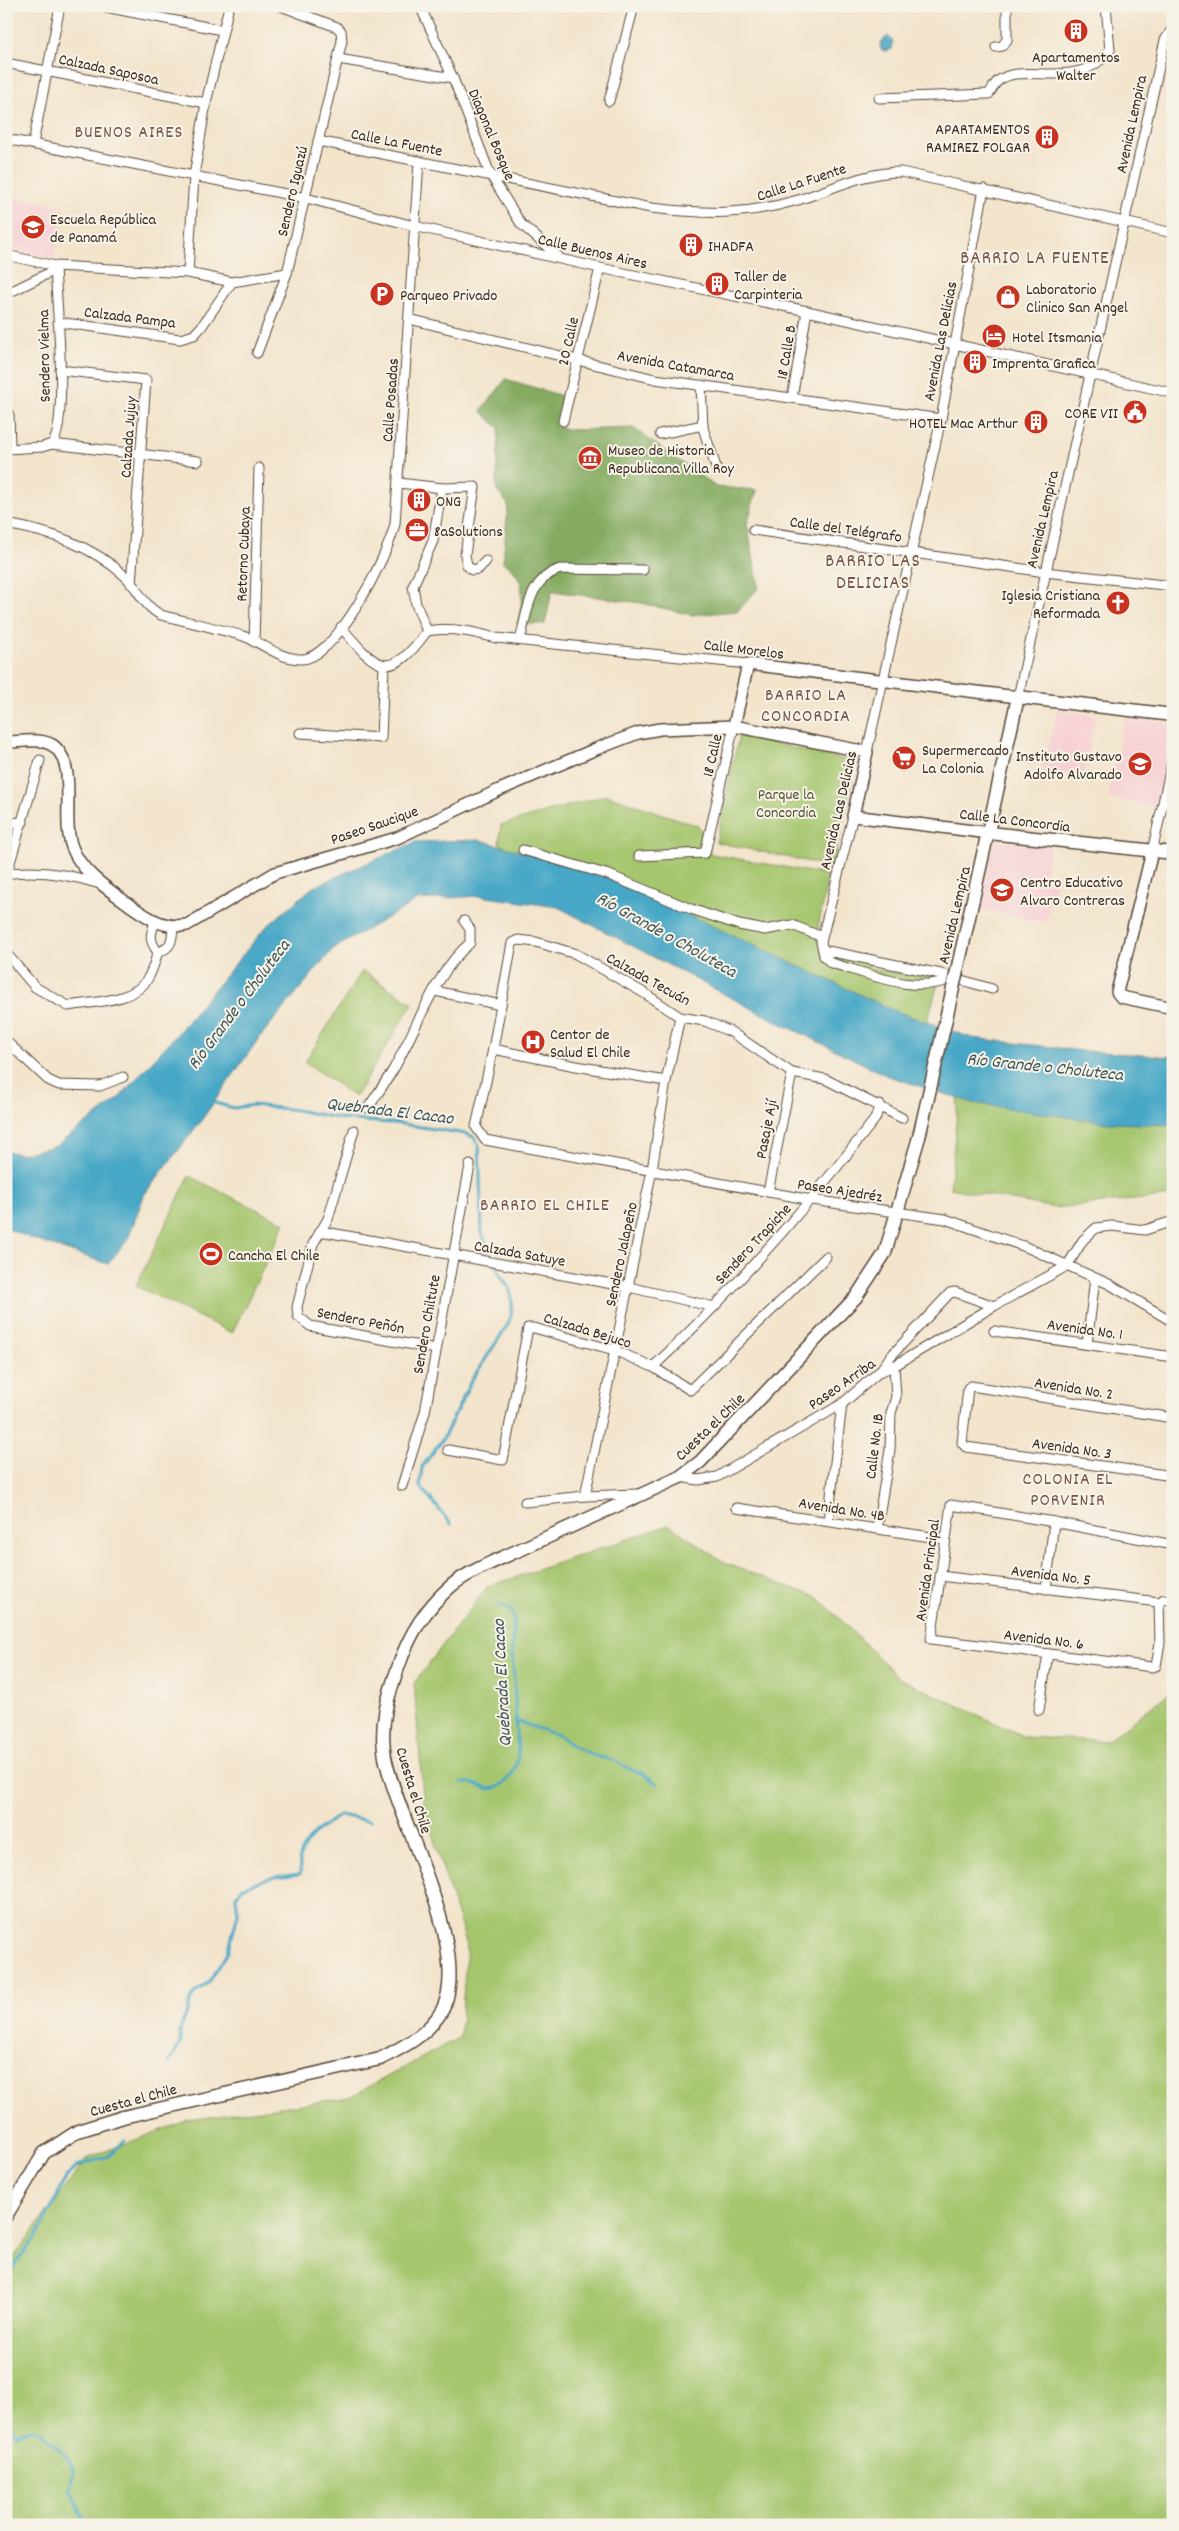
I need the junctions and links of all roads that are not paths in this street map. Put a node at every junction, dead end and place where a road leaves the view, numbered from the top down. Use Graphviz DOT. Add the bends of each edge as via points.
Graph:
graph roads {
  1 [pos="60,6"];
  2 [pos="100,6"];
  3 [pos="229,6"];
  4 [pos="281,6"];
  5 [pos="420,6"];
  6 [pos="634,6"];
  7 [pos="1006,6"];
  8 [pos="1106,6"];
  9 [pos="1173,28"];
  10 [pos="222,30"];
  11 [pos="996,47"];
  12 [pos="338,59"];
  13 [pos="6,63"];
  14 [pos="47,71"];
  15 [pos="453,78"];
  16 [pos="880,98"];
  17 [pos="609,101"];
  18 [pos="206,104"];
  19 [pos="6,139"];
  20 [pos="318,141"];
  21 [pos="33,144"];
  22 [pos="419,161"];
  23 [pos="490,174"];
  24 [pos="194,176"];
  25 [pos="984,189"];
  26 [pos="306,198"];
  27 [pos="1125,221"];
  28 [pos="414,226"];
  29 [pos="1173,233"];
  30 [pos="6,255"];
  31 [pos="560,257"];
  32 [pos="55,268"];
  33 [pos="600,268"];
  34 [pos="188,273"];
  35 [pos="288,273"];
  36 [pos="232,282"];
  37 [pos="6,294"];
  38 [pos="807,311"];
  39 [pos="409,319"];
  40 [pos="58,322"];
  41 [pos="956,344"];
  42 [pos="257,353"];
  43 [pos="577,360"];
  44 [pos="60,370"];
  45 [pos="1092,374"];
  46 [pos="701,385"];
  47 [pos="1173,393"];
  48 [pos="792,398"];
  49 [pos="6,410"];
  50 [pos="941,419"];
  51 [pos="563,421"];
  52 [pos="703,425"];
  53 [pos="660,434"];
  54 [pos="52,444"];
  55 [pos="8,448"];
  56 [pos="141,455"];
  57 [pos="198,461"];
  58 [pos="259,468"];
  59 [pos="717,470"];
  60 [pos="399,483"];
  61 [pos="442,488"];
  62 [pos="6,524"];
  63 [pos="753,530"];
  64 [pos="910,552"];
  65 [pos="486,561"];
  66 [pos="643,570"];
  67 [pos="1045,572"];
  68 [pos="131,584"];
  69 [pos="1173,586"];
  70 [pos="341,627"];
  71 [pos="427,631"];
  72 [pos="520,640"];
  73 [pos="254,642"];
  74 [pos="748,664"];
  75 [pos="384,666"];
  76 [pos="882,681"];
  77 [pos="1018,697"];
  78 [pos="1173,715"];
  79 [pos="734,726"];
  80 [pos="300,734"];
  81 [pos="6,742"];
  82 [pos="867,752"];
  83 [pos="1173,758"];
  84 [pos="40,760"];
  85 [pos="853,816"];
  86 [pos="23,822"];
  87 [pos="6,823"];
  88 [pos="989,832"];
  89 [pos="523,850"];
  90 [pos="1152,852"];
  91 [pos="1173,853"];
  92 [pos="639,856"];
  93 [pos="7,874"];
  94 [pos="101,884"];
  95 [pos="464,921"];
  96 [pos="155,922"];
  97 [pos="173,927"];
  98 [pos="822,937"];
  99 [pos="823,950"];
  100 [pos="158,952"];
  101 [pos="6,953"];
  102 [pos="954,978"];
  103 [pos="992,989"];
  104 [pos="436,990"];
  105 [pos="501,1005"];
  106 [pos="1173,1008"];
  107 [pos="680,1017"];
  108 [pos="6,1041"];
  109 [pos="493,1049"];
  110 [pos="792,1073"];
  111 [pos="122,1077"];
  112 [pos="666,1081"];
  113 [pos="880,1105"];
  114 [pos="368,1108"];
  115 [pos="902,1118"];
  116 [pos="354,1130"];
  117 [pos="918,1137"];
  118 [pos="470,1165"];
  119 [pos="652,1170"];
  120 [pos="768,1192"];
  121 [pos="812,1200"];
  122 [pos="897,1214"];
  123 [pos="1173,1221"];
  124 [pos="320,1231"];
  125 [pos="454,1255"];
  126 [pos="826,1257"];
  127 [pos="1067,1266"];
  128 [pos="1095,1278"];
  129 [pos="629,1286"];
  130 [pos="994,1306"];
  131 [pos="714,1307"];
  132 [pos="1173,1322"];
  133 [pos="994,1331"];
  134 [pos="1086,1344"];
  135 [pos="436,1348"];
  136 [pos="614,1350"];
  137 [pos="1173,1357"];
  138 [pos="894,1366"];
  139 [pos="653,1368"];
  140 [pos="880,1372"];
  141 [pos="842,1404"];
  142 [pos="1173,1418"];
  143 [pos="966,1447"];
  144 [pos="448,1450"];
  145 [pos="680,1476"];
  146 [pos="1173,1476"];
  147 [pos="402,1486"];
  148 [pos="642,1494"];
  149 [pos="585,1496"];
  150 [pos="525,1502"];
  151 [pos="736,1508"];
  152 [pos="828,1521"];
  153 [pos="1054,1522"];
  154 [pos="877,1528"];
  155 [pos="945,1539"];
  156 [pos="1173,1545"];
  157 [pos="940,1576"];
  158 [pos="1046,1589"];
  159 [pos="1173,1601"];
  160 [pos="1159,1602"];
  161 [pos="931,1639"];
  162 [pos="1048,1654"];
  163 [pos="1039,1710"];
  164 [pos="6,2216"];
  1 -- 14 [label="street"];
  2 -- 10 [label="street"];
  3 -- 10 [label="street"];
  4 -- 12 [label="street, Sendero Iguazú" via="340,31 342,41"];
  5 -- 15 [label="street, Diagonal Bosque"];
  6 -- 17 [label="street"];
  7 -- 11 [label="street" via="1007,40"];
  8 -- 16 [label="street" via="1110,50 1086,69 1064,75 1008,76 997,82 989,94"];
  9 -- 27 [label="street, Avenida Lempira" via="1165,40"];
  10 -- 18 [label="street"];
  12 -- 15 [label="street"];
  12 -- 20 [label="street, Sendero Iguazú"];
  13 -- 14 [label="street, Calzada Saposoa"];
  14 -- 18 [label="street, Calzada Saposoa"];
  14 -- 21 [label="street"];
  15 -- 23 [label="street, Diagonal Bosque"];
  18 -- 24 [label="street"];
  19 -- 21 [label="street, Calle Buenos Aires"];
  20 -- 22 [label="street, Calle La Fuente"];
  20 -- 26 [label="street, Sendero Iguazú"];
  21 -- 24 [label="street, Calle Buenos Aires"];
  22 -- 23 [label="street, Calle La Fuente"];
  22 -- 28 [label="street, Calle Posadas"];
  23 -- 25 [label="street, Calle La Fuente" via="651,208 712,214 762,209 799,200 863,176 883,172 901,172"];
  23 -- 31 [label="street, Diagonal Bosque" via="520,224"];
  24 -- 26 [label="street, Calle Buenos Aires"];
  24 -- 34 [label="street"];
  25 -- 27 [label="street, Calle La Fuente"];
  25 -- 41 [label="street, Avenida Las Delicias"];
  26 -- 28 [label="street, Calle Buenos Aires"];
  26 -- 35 [label="street, Sendero Iguazú"];
  27 -- 29 [label="street, Calle La Fuente"];
  27 -- 45 [label="street, Avenida Lempira"];
  28 -- 31 [label="street, Calle Buenos Aires"];
  28 -- 39 [label="street, Calle Posadas"];
  30 -- 32 [label="street"];
  31 -- 33 [label="street, Calle Buenos Aires"];
  32 -- 34 [label="street"];
  32 -- 37 [label="street"];
  32 -- 40 [label="street, Sendero Vielma"];
  33 -- 38 [label="street, Calle Buenos Aires"];
  33 -- 43 [label="street, 20 Calle"];
  34 -- 36 [label="street"];
  35 -- 36 [label="street"];
  35 -- 42 [label="street, Sendero Iguazú"];
  36 -- 40 [label="street, Calzada Pampa" via="194,335 180,339"];
  38 -- 41 [label="street, Calle Buenos Aires"];
  38 -- 48 [label="street, 18 Calle B"];
  39 -- 43 [label="street, Avenida Catamarca"];
  39 -- 60 [label="street, Calle Posadas"];
  40 -- 44 [label="street, Sendero Vielma"];
  41 -- 45 [label="street, Calle Buenos Aires"];
  41 -- 50 [label="street, Avenida Las Delicias"];
  43 -- 46 [label="street, Avenida Catamarca" via="655,379"];
  43 -- 51 [label="street, 20 Calle"];
  44 -- 54 [label="street, Sendero Vielma" via="57,434"];
  44 -- 56 [label="street, Calzada Jujuy" via="146,380"];
  45 -- 47 [label="street, Calle Buenos Aires"];
  45 -- 67 [label="street, Avenida Lempira"];
  46 -- 48 [label="street, Avenida Catamarca"];
  46 -- 52 [label="street"];
  48 -- 50 [label="street, Avenida Catamarca"];
  49 -- 55 [label="street" via="9,415"];
  50 -- 64 [label="street, Avenida Las Delicias"];
  52 -- 53 [label="street"];
  52 -- 59 [label="street"];
  54 -- 55 [label="street"];
  54 -- 56 [label="street"];
  56 -- 57 [label="street"];
  56 -- 68 [label="street, Calzada Jujuy"];
  58 -- 73 [label="street, Retorno Cubaya"];
  60 -- 61 [label="street"];
  60 -- 70 [label="street, Calle Posadas" via="392,538 360,601"];
  61 -- 65 [label="street" via="475,487 465,556 472,570 478,570"];
  61 -- 71 [label="street" via="433,541 413,586"];
  62 -- 68 [label="street, Calle Posadas" via="57,535 79,544 115,568"];
  63 -- 64 [label="street, Calle del Telégrafo"];
  64 -- 67 [label="street, Calle del Telégrafo"];
  64 -- 76 [label="street, Avenida Las Delicias"];
  66 -- 72 [label="street" via="560,569 547,573 537,584"];
  67 -- 69 [label="street, Calle del Telégrafo"];
  67 -- 77 [label="street, Avenida Lempira"];
  68 -- 73 [label="street, Calle Posadas" via="151,610 161,615 245,636"];
  70 -- 73 [label="street, Calle Posadas" via="319,654 299,660 272,652"];
  70 -- 75 [label="street" via="360,650 376,664"];
  71 -- 72 [label="street, Calle Morelos" via="460,629"];
  71 -- 75 [label="street" via="410,655 398,663"];
  72 -- 74 [label="street, Calle Morelos"];
  74 -- 76 [label="street, Calle Morelos"];
  74 -- 79 [label="street, 18 Calle"];
  75 -- 80 [label="street" via="381,738"];
  76 -- 77 [label="street, Calle Morelos"];
  76 -- 82 [label="street, Avenida Las Delicias"];
  77 -- 78 [label="main road, Calle Morelos"];
  77 -- 88 [label="main road, Avenida Lempira"];
  79 -- 82 [label="street, Paseo Saucique"];
  79 -- 92 [label="street, 18 Calle" via="705,853"];
  79 -- 97 [label="street, Paseo Saucique" via="660,729 613,742 496,791 396,838 275,873 187,925"];
  81 -- 94 [label="street" via="45,742 55,748 65,762 72,847 82,864"];
  82 -- 85 [label="street, Avenida Las Delicias"];
  83 -- 90 [label="street"];
  84 -- 86 [label="street"];
  85 -- 88 [label="street, Calle La Concordia"];
  85 -- 98 [label="street, Avenida Las Delicias"];
  86 -- 87 [label="street"];
  86 -- 93 [label="street"];
  88 -- 90 [label="main road, Calle La Concordia"];
  88 -- 117 [label="main road, Avenida Lempira, bridge"];
  89 -- 98 [label="street" via="609,875 739,925 765,930 792,925"];
  90 -- 91 [label="main road, Calle La Concordia"];
  90 -- 106 [label="street" via="1117,992 1120,996"];
  93 -- 94 [label="street" via="67,876"];
  94 -- 96 [label="street"];
  95 -- 104 [label="street" via="470,929 470,943 455,958"];
  96 -- 97 [label="street"];
  96 -- 100 [label="street" via="150,935 151,944"];
  97 -- 100 [label="street" via="172,942 166,950"];
  98 -- 99 [label="street, Avenida Las Delicias"];
  99 -- 102 [label="street"];
  99 -- 102 [label="street" via="831,963 905,984 931,984"];
  100 -- 101 [label="street" via="148,979 136,990 122,996 68,1006 35,987"];
  102 -- 103 [label="street"];
  104 -- 105 [label="street"];
  104 -- 114 [label="street"];
  105 -- 107 [label="street, Calzada Tecuán" via="512,944 518,940 576,954"];
  105 -- 109 [label="street"];
  107 -- 110 [label="street, Calzada Tecuán" via="705,1021 731,1032"];
  107 -- 112 [label="street, Sendero Jalapeño"];
  108 -- 111 [label="street" via="48,1080 60,1085 100,1086"];
  109 -- 112 [label="street"];
  109 -- 119 [label="street, Paseo Ajedréz" via="476,1127 485,1140"];
  110 -- 113 [label="street, Calzada Tecuán" via="825,1080"];
  110 -- 120 [label="street, Pasaje Ají"];
  112 -- 119 [label="street, Sendero Jalapeño"];
  113 -- 115 [label="street, Calzada Tecuán"];
  113 -- 121 [label="street, Sendero Trapiche" via="875,1119"];
  116 -- 124 [label="street, Sendero Peñón" via="328,1219"];
  117 -- 122 [label="main road, Cuesta el Chile"];
  118 -- 125 [label="street, Sendero Chiltute"];
  119 -- 120 [label="street, Paseo Ajedréz"];
  119 -- 129 [label="street, Sendero Jalapeño"];
  120 -- 121 [label="street, Paseo Ajedréz"];
  121 -- 122 [label="street, Paseo Ajedréz"];
  121 -- 131 [label="street, Sendero Trapiche"];
  122 -- 127 [label="street, Paseo Ajedréz" via="945,1219 1026,1247"];
  122 -- 145 [label="main road, Cuesta el Chile" via="886,1253 856,1297 700,1462"];
  123 -- 127 [label="street" via="1145,1230 1112,1226 1096,1228 1083,1240"];
  124 -- 125 [label="street, Calzada Satuye"];
  124 -- 135 [label="street, Sendero Peñón" via="313,1244 297,1307 298,1316 310,1326"];
  125 -- 129 [label="street, Calzada Satuye"];
  125 -- 135 [label="street, Sendero Chiltute"];
  126 -- 139 [label="street, Calzada Bejuco" via="690,1390"];
  127 -- 128 [label="street, Paseo Ajedréz"];
  127 -- 130 [label="street, Paseo Arriba"];
  128 -- 132 [label="street, Paseo Ajedréz"];
  128 -- 134 [label="street"];
  129 -- 131 [label="street, Calzada Satuye"];
  129 -- 136 [label="street, Sendero Jalapeño"];
  130 -- 138 [label="street, Paseo Arriba"];
  130 -- 140 [label="street" via="950,1293"];
  131 -- 139 [label="street, Sendero Trapiche"];
  133 -- 134 [label="street, Avenida No. 1"];
  134 -- 137 [label="street, Avenida No. 1"];
  135 -- 147 [label="street, Sendero Chiltute" via="425,1412"];
  136 -- 139 [label="street, Calzada Bejuco"];
  136 -- 144 [label="street, Calzada Bejuco" via="528,1328 503,1460"];
  136 -- 149 [label="street, Sendero Jalapeño"];
  138 -- 140 [label="street, Paseo Arriba"];
  138 -- 154 [label="street, Calle No. 1B" via="896,1397 891,1413 890,1450"];
  140 -- 141 [label="street, Paseo Arriba"];
  141 -- 145 [label="street, Paseo Arriba" via="717,1477 698,1480"];
  141 -- 152 [label="street"];
  142 -- 143 [label="street, Avenida No. 2" via="971,1386 968,1388 962,1443"];
  143 -- 146 [label="street, Avenida No. 3"];
  145 -- 148 [label="main road, Cuesta el Chile"];
  148 -- 149 [label="street"];
  148 -- 164 [label="main road, Cuesta el Chile" via="512,1553 452,1585 423,1616 404,1650 383,1719 385,1757 445,1930 450,1963 449,1992 438,2017 415,2040 380,2060 132,2115 78,2131 44,2153"];
  149 -- 150 [label="street"];
  151 -- 152 [label="street, Avenida No. 4B"];
  152 -- 154 [label="street, Avenida No. 4B"];
  153 -- 155 [label="street, Avenida Principal" via="951,1505"];
  153 -- 156 [label="street"];
  153 -- 158 [label="street"];
  154 -- 155 [label="street, Avenida No. 4B"];
  155 -- 157 [label="street, Avenida Principal"];
  157 -- 158 [label="street, Avenida No. 5"];
  157 -- 161 [label="street, Avenida Principal"];
  158 -- 160 [label="street, Avenida No. 5"];
  159 -- 160 [label="street, Avenida No. 5" via="1164,1599"];
  160 -- 162 [label="street, Avenida No. 6" via="1160,1644 1156,1666"];
  161 -- 162 [label="street, Avenida No. 6"];
  162 -- 163 [label="street"];
}
